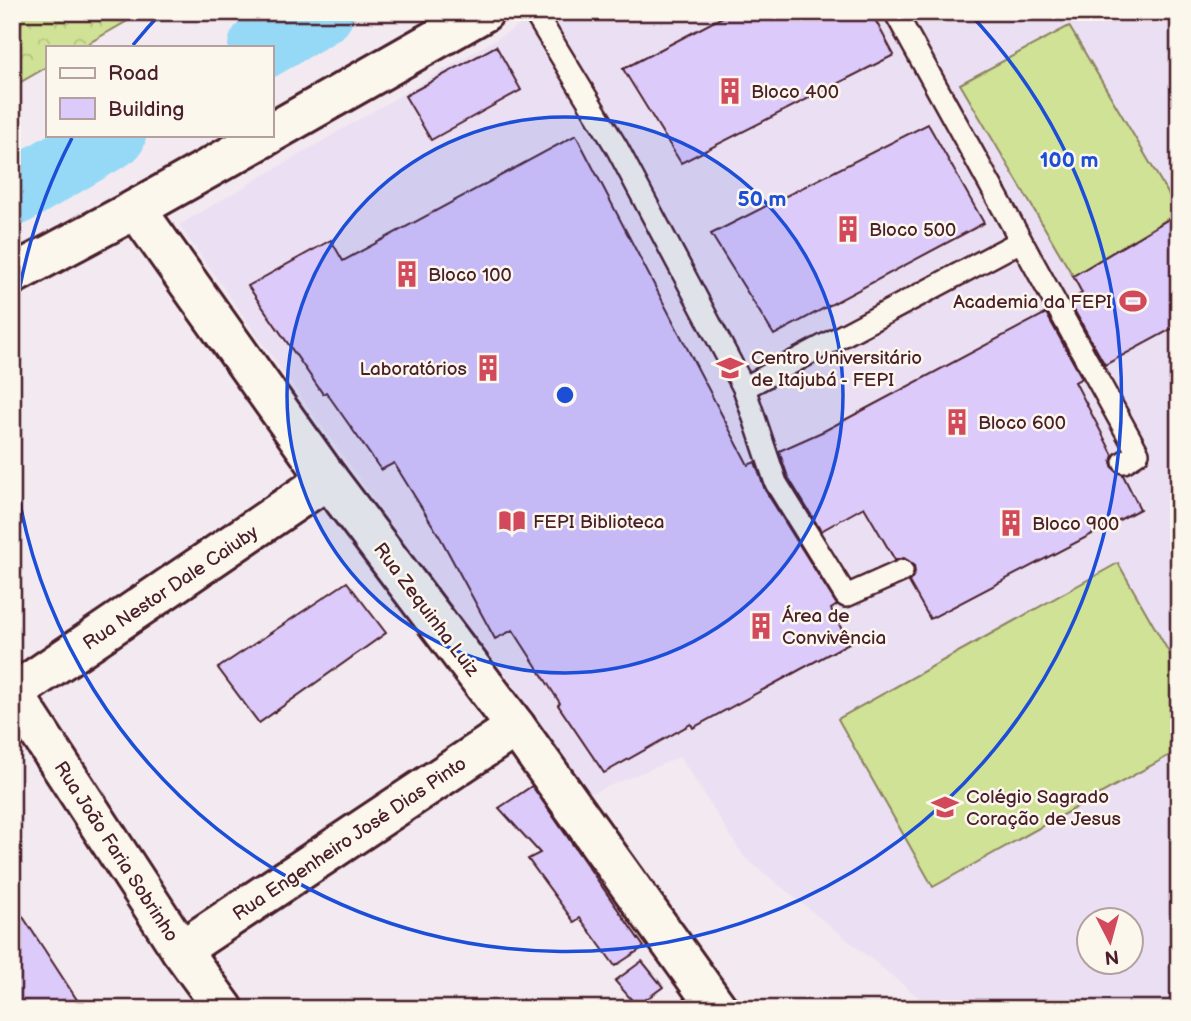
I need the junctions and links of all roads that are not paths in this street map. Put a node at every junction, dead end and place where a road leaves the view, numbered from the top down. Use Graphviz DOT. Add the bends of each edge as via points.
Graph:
graph roads {
  1 [pos="484,12"];
  2 [pos="895,12"];
  3 [pos="535,13"];
  4 [pos="273,132"];
  5 [pos="266,136"];
  6 [pos="136,209"];
  7 [pos="1021,241"];
  8 [pos="12,275"];
  9 [pos="744,388"];
  10 [pos="1124,461"];
  11 [pos="328,479"];
  12 [pos="902,572"];
  13 [pos="13,693"];
  14 [pos="516,726"];
  15 [pos="181,950"];
  16 [pos="224,1009"];
  17 [pos="718,1009"];
  1 -- 4 [label="street"];
  2 -- 7 [label="lane"];
  3 -- 9 [label="lane" via="617,148"];
  5 -- 6 [label="street"];
  6 -- 8 [label="street"];
  6 -- 11 [label="street, Rua Zequinha Luiz"];
  7 -- 9 [label="lane"];
  7 -- 10 [label="lane" via="1063,339 1138,453"];
  9 -- 12 [label="lane" via="776,483 846,596"];
  11 -- 13 [label="street, Rua Nestor Dale Caiuby"];
  11 -- 14 [label="street, Rua Zequinha Luiz"];
  13 -- 15 [label="street, Rua João Faria Sobrinho"];
  14 -- 15 [label="street, Rua Engenheiro José Dias Pinto"];
  14 -- 17 [label="street, Rua Zequinha Luiz"];
  15 -- 16 [label="street, Rua João Faria Sobrinho"];
}
